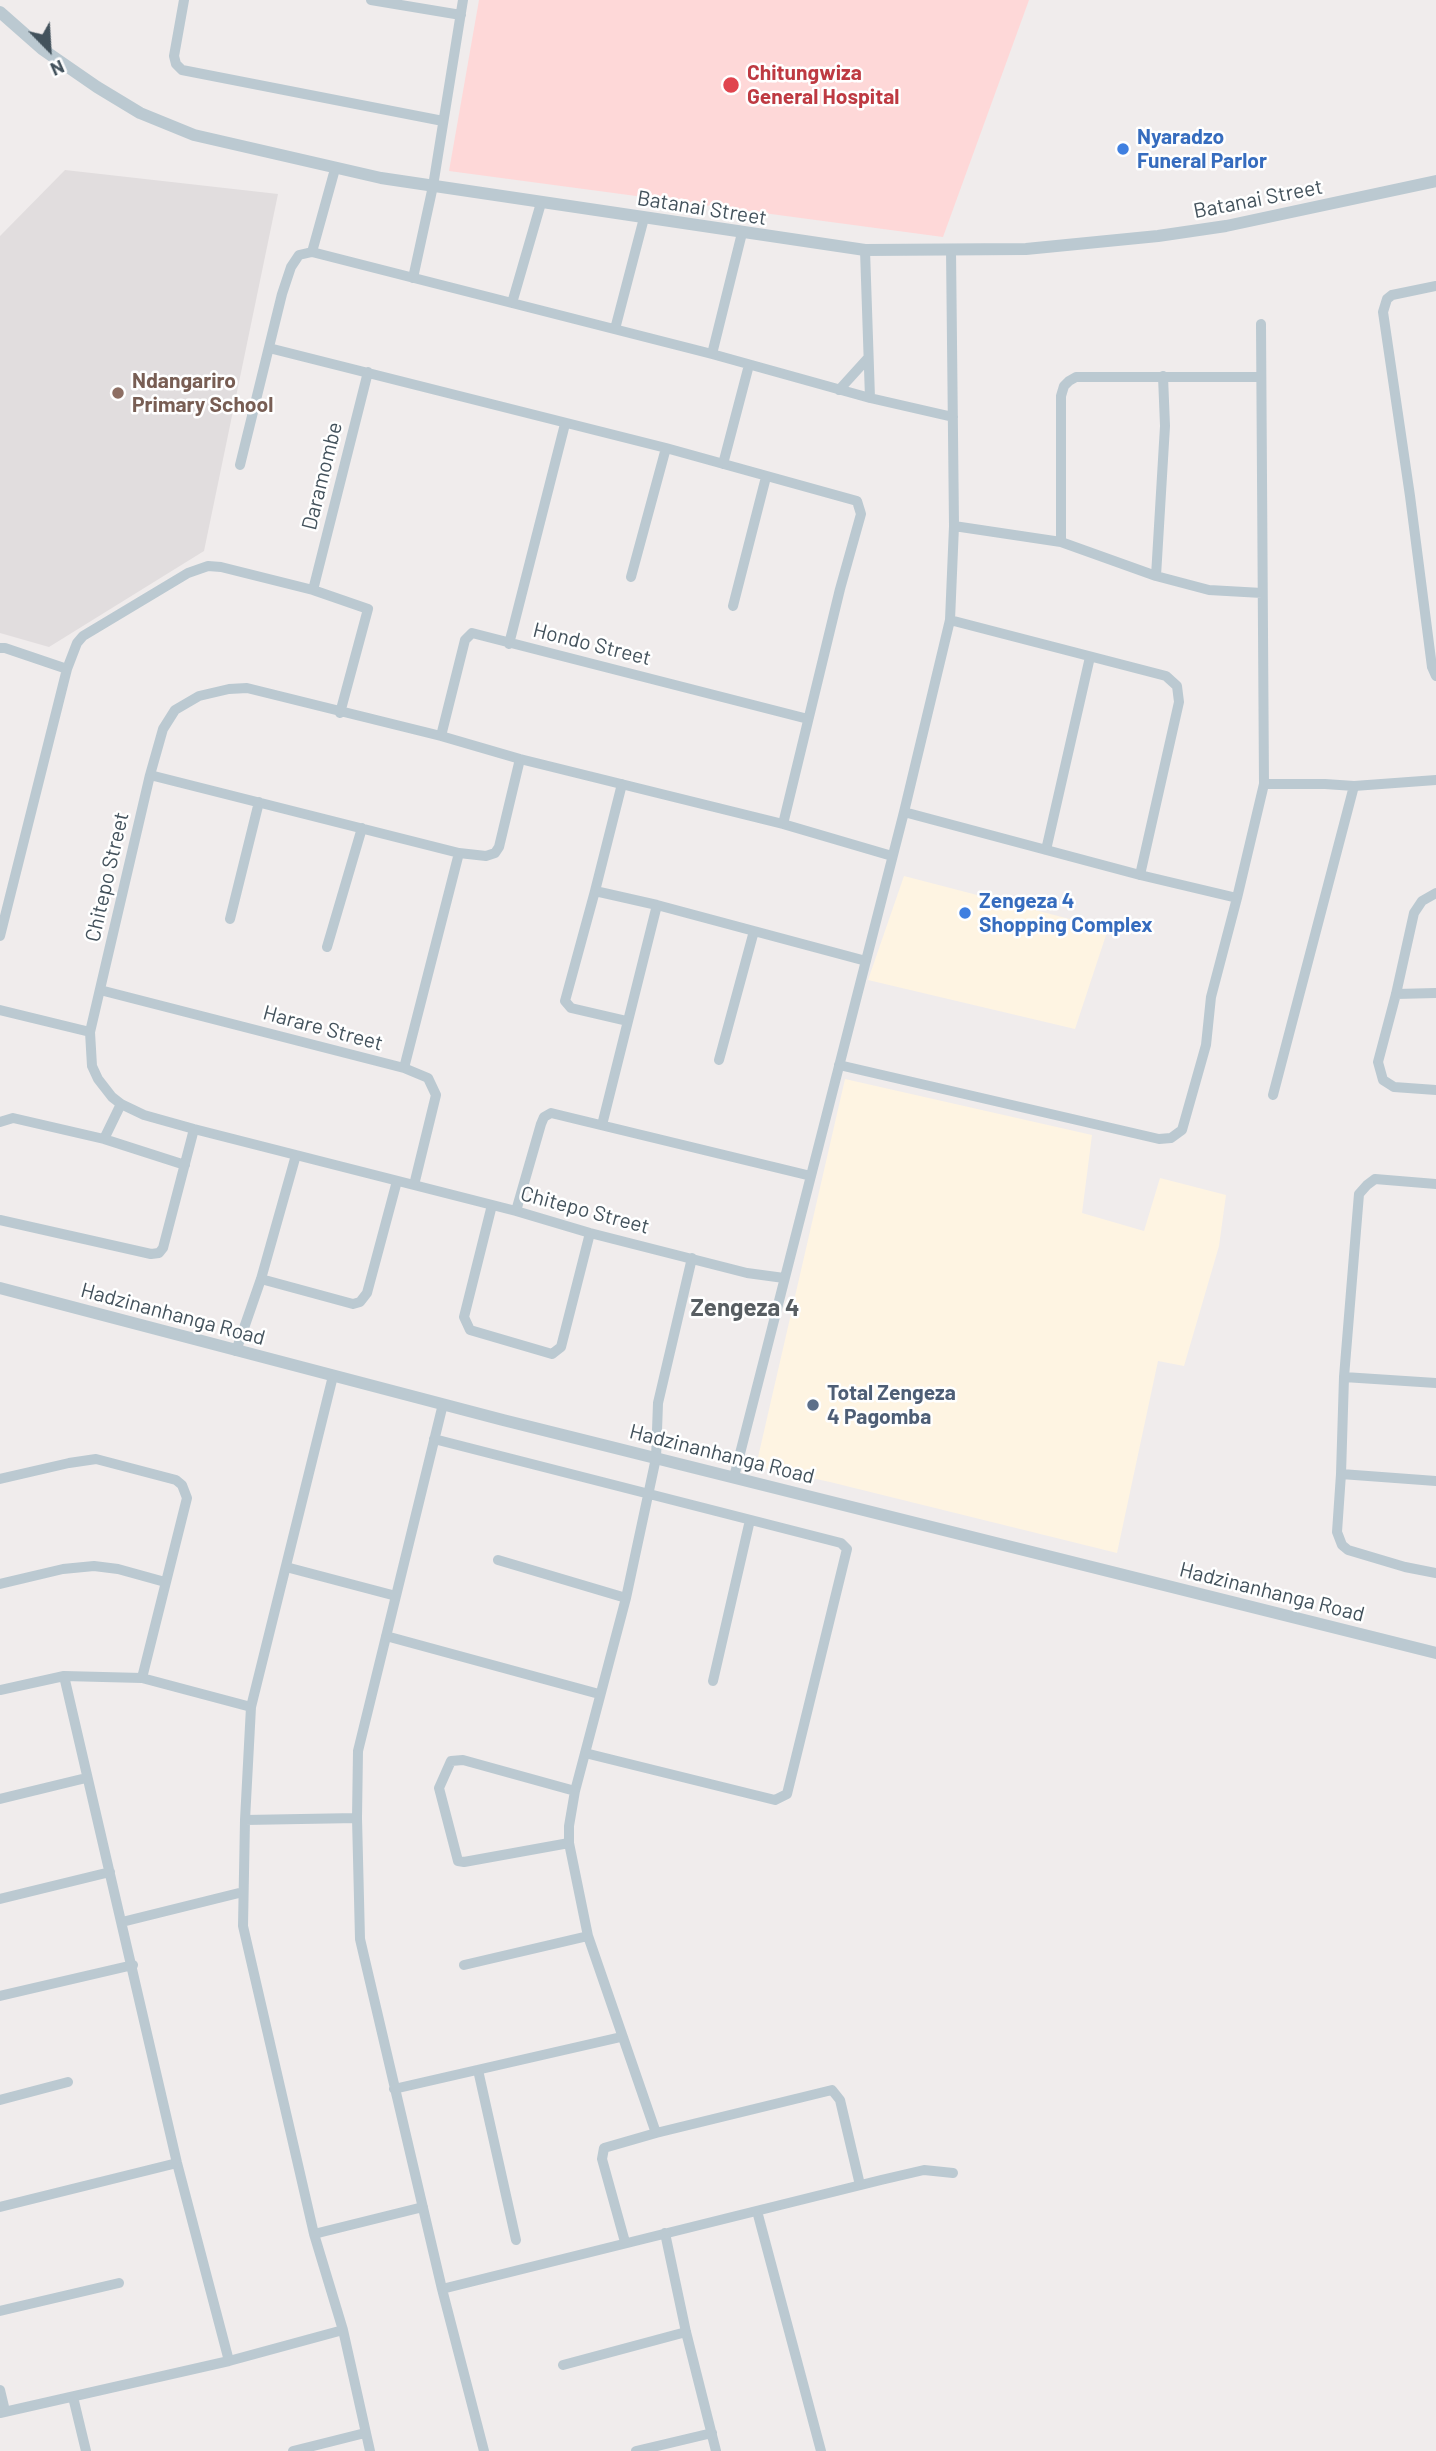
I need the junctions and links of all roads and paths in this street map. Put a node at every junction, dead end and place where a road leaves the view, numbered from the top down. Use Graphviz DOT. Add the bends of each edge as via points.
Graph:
graph roads {
  1 [pos="184,0"];
  2 [pos="371,0"];
  3 [pos="463,0"];
  4 [pos="0,12"];
  5 [pos="461,15"];
  6 [pos="443,121"];
  7 [pos="335,169"];
  8 [pos="1436,181"];
  9 [pos="433,186"];
  10 [pos="541,203"];
  11 [pos="644,218"];
  12 [pos="742,233"];
  13 [pos="865,250"];
  14 [pos="951,250"];
  15 [pos="312,252"];
  16 [pos="413,278"];
  17 [pos="1436,286"];
  18 [pos="512,303"];
  19 [pos="1261,324"];
  20 [pos="615,329"];
  21 [pos="269,348"];
  22 [pos="712,354"];
  23 [pos="868,358"];
  24 [pos="748,365"];
  25 [pos="368,372"];
  26 [pos="1163,376"];
  27 [pos="1261,377"];
  28 [pos="839,390"];
  29 [pos="870,398"];
  30 [pos="953,417"];
  31 [pos="565,424"];
  32 [pos="666,449"];
  33 [pos="723,464"];
  34 [pos="240,466"];
  35 [pos="766,477"];
  36 [pos="954,526"];
  37 [pos="1061,542"];
  38 [pos="1156,576"];
  39 [pos="631,577"];
  40 [pos="313,590"];
  41 [pos="1262,593"];
  42 [pos="733,606"];
  43 [pos="950,620"];
  44 [pos="509,644"];
  45 [pos="0,648"];
  46 [pos="1090,657"];
  47 [pos="67,669"];
  48 [pos="1436,676"];
  49 [pos="340,713"];
  50 [pos="808,719"];
  51 [pos="441,736"];
  52 [pos="520,759"];
  53 [pos="150,775"];
  54 [pos="1436,780"];
  55 [pos="622,784"];
  56 [pos="1264,784"];
  57 [pos="1354,786"];
  58 [pos="259,802"];
  59 [pos="904,812"];
  60 [pos="783,824"];
  61 [pos="362,828"];
  62 [pos="1046,850"];
  63 [pos="459,853"];
  64 [pos="892,856"];
  65 [pos="1140,875"];
  66 [pos="594,891"];
  67 [pos="1436,894"];
  68 [pos="5,895"];
  69 [pos="1237,898"];
  70 [pos="657,905"];
  71 [pos="230,919"];
  72 [pos="754,931"];
  73 [pos="0,936"];
  74 [pos="327,947"];
  75 [pos="866,961"];
  76 [pos="100,990"];
  77 [pos="1436,993"];
  78 [pos="1396,994"];
  79 [pos="0,1010"];
  80 [pos="627,1021"];
  81 [pos="90,1032"];
  82 [pos="719,1060"];
  83 [pos="839,1065"];
  84 [pos="404,1068"];
  85 [pos="1436,1090"];
  86 [pos="1273,1095"];
  87 [pos="121,1104"];
  88 [pos="0,1122"];
  89 [pos="602,1125"];
  90 [pos="194,1129"];
  91 [pos="104,1139"];
  92 [pos="296,1154"];
  93 [pos="185,1164"];
  94 [pos="811,1176"];
  95 [pos="397,1181"];
  96 [pos="1436,1184"];
  97 [pos="414,1185"];
  98 [pos="492,1205"];
  99 [pos="516,1211"];
  100 [pos="0,1220"];
  101 [pos="590,1233"];
  102 [pos="692,1258"];
  103 [pos="784,1278"];
  104 [pos="261,1279"];
  105 [pos="0,1288"];
  106 [pos="236,1351"];
  107 [pos="333,1376"];
  108 [pos="1344,1377"];
  109 [pos="1436,1383"];
  110 [pos="443,1405"];
  111 [pos="434,1439"];
  112 [pos="656,1458"];
  113 [pos="1341,1474"];
  114 [pos="734,1477"];
  115 [pos="0,1479"];
  116 [pos="1436,1481"];
  117 [pos="648,1495"];
  118 [pos="750,1520"];
  119 [pos="498,1560"];
  120 [pos="286,1567"];
  121 [pos="1436,1573"];
  122 [pos="165,1582"];
  123 [pos="0,1584"];
  124 [pos="396,1596"];
  125 [pos="626,1598"];
  126 [pos="386,1636"];
  127 [pos="1436,1653"];
  128 [pos="64,1676"];
  129 [pos="142,1678"];
  130 [pos="713,1681"];
  131 [pos="0,1690"];
  132 [pos="599,1694"];
  133 [pos="251,1707"];
  134 [pos="585,1753"];
  135 [pos="86,1778"];
  136 [pos="575,1791"];
  137 [pos="0,1798"];
  138 [pos="356,1818"];
  139 [pos="245,1820"];
  140 [pos="569,1843"];
  141 [pos="110,1872"];
  142 [pos="243,1892"];
  143 [pos="0,1899"];
  144 [pos="122,1922"];
  145 [pos="588,1936"];
  146 [pos="133,1965"];
  147 [pos="464,1965"];
  148 [pos="0,1996"];
  149 [pos="621,2037"];
  150 [pos="478,2070"];
  151 [pos="68,2082"];
  152 [pos="394,2089"];
  153 [pos="0,2100"];
  154 [pos="656,2133"];
  155 [pos="177,2162"];
  156 [pos="953,2173"];
  157 [pos="860,2185"];
  158 [pos="0,2207"];
  159 [pos="423,2207"];
  160 [pos="757,2211"];
  161 [pos="665,2233"];
  162 [pos="314,2234"];
  163 [pos="516,2239"];
  164 [pos="625,2242"];
  165 [pos="119,2283"];
  166 [pos="442,2289"];
  167 [pos="0,2311"];
  168 [pos="343,2330"];
  169 [pos="686,2332"];
  170 [pos="229,2361"];
  171 [pos="564,2365"];
  172 [pos="0,2390"];
  173 [pos="73,2398"];
  174 [pos="3,2412"];
  175 [pos="365,2433"];
  176 [pos="712,2433"];
  177 [pos="86,2451"];
  178 [pos="293,2451"];
  179 [pos="370,2451"];
  180 [pos="484,2451"];
  181 [pos="636,2451"];
  182 [pos="716,2451"];
  183 [pos="821,2451"];
  1 -- 6 [label="street" via="174,57 181,70"];
  2 -- 5 [label="street"];
  3 -- 5 [label="street"];
  4 -- 7 [label="street, Batanai Street" via="42,49 140,113 194,135"];
  5 -- 6 [label="street"];
  6 -- 9 [label="street"];
  7 -- 9 [label="street, Batanai Street"];
  7 -- 15 [label="street"];
  8 -- 14 [label="street, Batanai Street" via="1248,222 1158,236 1026,249"];
  9 -- 10 [label="street, Batanai Street"];
  9 -- 16 [label="street"];
  10 -- 11 [label="street, Batanai Street"];
  10 -- 18 [label="street"];
  11 -- 12 [label="street, Batanai Street"];
  11 -- 20 [label="street"];
  12 -- 13 [label="street, Batanai Street"];
  12 -- 22 [label="street"];
  13 -- 14 [label="street, Batanai Street"];
  13 -- 23 [label="street"];
  14 -- 30 [label="street"];
  15 -- 16 [label="street"];
  15 -- 21 [label="street" via="299,255 291,267"];
  16 -- 18 [label="street"];
  17 -- 48 [label="street" via="1392,295 1383,312"];
  18 -- 20 [label="street"];
  19 -- 27 [label="street"];
  20 -- 22 [label="street"];
  21 -- 25 [label="street"];
  21 -- 34 [label="street"];
  22 -- 24 [label="street"];
  23 -- 28 [label="street"];
  23 -- 29 [label="street"];
  24 -- 28 [label="street"];
  24 -- 33 [label="street"];
  25 -- 31 [label="street"];
  25 -- 40 [label="street, Daramombe"];
  26 -- 27 [label="street"];
  26 -- 37 [label="street" via="1076,377 1064,386 1060,396"];
  26 -- 38 [label="street" via="1165,426"];
  27 -- 41 [label="street"];
  28 -- 29 [label="street"];
  29 -- 30 [label="street"];
  30 -- 36 [label="street"];
  31 -- 32 [label="street"];
  31 -- 44 [label="street"];
  32 -- 33 [label="street"];
  32 -- 39 [label="street"];
  33 -- 35 [label="street"];
  35 -- 42 [label="street"];
  35 -- 50 [label="street" via="853,499 860,507"];
  36 -- 37 [label="street"];
  36 -- 43 [label="street"];
  37 -- 38 [label="street"];
  38 -- 41 [label="street" via="1209,590"];
  40 -- 47 [label="street" via="221,567 198,568 80,638"];
  40 -- 49 [label="street" via="368,609"];
  41 -- 56 [label="street"];
  43 -- 46 [label="street"];
  43 -- 59 [label="street"];
  44 -- 50 [label="street, Hondo Street"];
  44 -- 51 [label="street, Hondo Street" via="472,633 465,640"];
  45 -- 47 [label="street"];
  46 -- 62 [label="street"];
  46 -- 65 [label="street" via="1166,676 1177,686 1179,702"];
  47 -- 68 [label="street"];
  49 -- 51 [label="street, Chitepo Street"];
  49 -- 53 [label="street, Chitepo Street" via="258,690 229,689 198,696 168,719"];
  50 -- 60 [label="street"];
  51 -- 52 [label="street, Chitepo Street"];
  52 -- 55 [label="street, Chitepo Street"];
  52 -- 63 [label="street" via="499,847 486,856"];
  53 -- 58 [label="street"];
  53 -- 76 [label="street, Chitepo Street"];
  54 -- 57 [label="street"];
  55 -- 60 [label="street, Chitepo Street"];
  55 -- 66 [label="street"];
  56 -- 57 [label="street"];
  56 -- 69 [label="street"];
  57 -- 86 [label="street"];
  58 -- 61 [label="street"];
  58 -- 71 [label="street"];
  59 -- 62 [label="street"];
  59 -- 64 [label="street"];
  60 -- 64 [label="street, Chitepo Street"];
  61 -- 63 [label="street"];
  61 -- 74 [label="street"];
  62 -- 65 [label="street"];
  63 -- 84 [label="street"];
  64 -- 75 [label="street"];
  65 -- 69 [label="street"];
  66 -- 70 [label="street"];
  66 -- 80 [label="street" via="565,1001 571,1008"];
  67 -- 78 [label="street" via="1422,901 1414,913"];
  68 -- 73 [label="street"];
  69 -- 83 [label="street" via="1210,997 1206,1045 1182,1130 1171,1138 1159,1139"];
  70 -- 72 [label="street"];
  70 -- 80 [label="street"];
  72 -- 75 [label="street"];
  72 -- 82 [label="street"];
  75 -- 83 [label="street"];
  76 -- 81 [label="street, Chitepo Street"];
  76 -- 84 [label="street, Harare Street"];
  77 -- 78 [label="street"];
  78 -- 85 [label="street" via="1378,1062 1382,1080 1394,1087"];
  79 -- 81 [label="street"];
  80 -- 89 [label="street"];
  81 -- 87 [label="street, Chitepo Street" via="97,1079"];
  83 -- 94 [label="street"];
  84 -- 97 [label="street, Harare Street" via="428,1078 436,1095"];
  87 -- 90 [label="street, Chitepo Street"];
  87 -- 91 [label="street"];
  88 -- 91 [label="street" via="13,1118"];
  89 -- 94 [label="street"];
  89 -- 99 [label="street" via="555,1113 544,1117"];
  90 -- 92 [label="street, Chitepo Street"];
  90 -- 93 [label="street"];
  91 -- 93 [label="street"];
  92 -- 95 [label="street, Chitepo Street"];
  92 -- 104 [label="street"];
  93 -- 100 [label="street" via="159,1253"];
  94 -- 103 [label="street"];
  95 -- 97 [label="street, Chitepo Street"];
  95 -- 104 [label="street" via="367,1293 360,1303"];
  96 -- 108 [label="street" via="1375,1179 1360,1194"];
  97 -- 98 [label="street, Chitepo Street"];
  98 -- 99 [label="street, Chitepo Street"];
  98 -- 101 [label="street" via="464,1317 470,1330 528,1347 552,1353 561,1347"];
  99 -- 101 [label="street, Chitepo Street"];
  101 -- 102 [label="street, Chitepo Street"];
  102 -- 103 [label="street, Chitepo Street"];
  102 -- 112 [label="street" via="657,1404"];
  103 -- 114 [label="street"];
  104 -- 106 [label="street"];
  105 -- 106 [label="street, Hadzinanhanga Road"];
  106 -- 107 [label="street, Hadzinanhanga Road"];
  107 -- 110 [label="street, Hadzinanhanga Road"];
  107 -- 120 [label="street"];
  108 -- 109 [label="street"];
  108 -- 113 [label="street"];
  110 -- 111 [label="street"];
  110 -- 112 [label="street, Hadzinanhanga Road"];
  111 -- 117 [label="street"];
  111 -- 124 [label="street"];
  112 -- 114 [label="street, Hadzinanhanga Road"];
  112 -- 117 [label="street"];
  113 -- 116 [label="street"];
  113 -- 121 [label="street" via="1337,1532 1342,1545"];
  114 -- 127 [label="street, Hadzinanhanga Road"];
  115 -- 122 [label="street" via="96,1459 176,1480 187,1498"];
  117 -- 118 [label="street"];
  117 -- 125 [label="street"];
  118 -- 130 [label="street"];
  118 -- 134 [label="street" via="841,1543 847,1549 787,1794 775,1800"];
  119 -- 125 [label="street"];
  120 -- 124 [label="street"];
  120 -- 133 [label="street"];
  122 -- 123 [label="street" via="94,1566"];
  122 -- 129 [label="street"];
  124 -- 126 [label="street"];
  125 -- 132 [label="street"];
  126 -- 132 [label="street"];
  126 -- 138 [label="street" via="358,1751"];
  128 -- 129 [label="street"];
  128 -- 131 [label="street"];
  128 -- 135 [label="street"];
  129 -- 133 [label="street"];
  132 -- 134 [label="street"];
  133 -- 139 [label="street"];
  134 -- 136 [label="street"];
  135 -- 137 [label="street"];
  135 -- 141 [label="street"];
  136 -- 140 [label="street"];
  136 -- 140 [label="street" via="463,1760 451,1761 439,1788 458,1861"];
  138 -- 139 [label="street"];
  138 -- 152 [label="street" via="360,1938"];
  139 -- 142 [label="street"];
  140 -- 145 [label="street"];
  141 -- 143 [label="street"];
  141 -- 144 [label="street"];
  142 -- 144 [label="street"];
  142 -- 162 [label="street" via="243,1926"];
  144 -- 146 [label="street"];
  145 -- 147 [label="street"];
  145 -- 149 [label="street"];
  146 -- 148 [label="street"];
  146 -- 155 [label="street"];
  149 -- 150 [label="street"];
  149 -- 154 [label="street"];
  150 -- 152 [label="street"];
  150 -- 163 [label="street"];
  151 -- 153 [label="street"];
  152 -- 159 [label="street"];
  154 -- 157 [label="street" via="832,2091 840,2100"];
  154 -- 164 [label="street" via="604,2148 602,2160"];
  155 -- 158 [label="street"];
  155 -- 170 [label="street"];
  156 -- 157 [label="street" via="924,2170"];
  157 -- 160 [label="street"];
  159 -- 162 [label="street"];
  159 -- 166 [label="street"];
  160 -- 161 [label="street"];
  160 -- 183 [label="street"];
  161 -- 164 [label="street"];
  161 -- 169 [label="street"];
  162 -- 168 [label="street"];
  164 -- 166 [label="street"];
  165 -- 167 [label="street"];
  166 -- 180 [label="street"];
  168 -- 170 [label="street"];
  168 -- 175 [label="street"];
  169 -- 171 [label="street"];
  169 -- 176 [label="street"];
  170 -- 173 [label="street"];
  172 -- 174 [label="street"];
  173 -- 174 [label="street"];
  173 -- 177 [label="street"];
  175 -- 178 [label="street"];
  175 -- 179 [label="street"];
  176 -- 181 [label="street"];
  176 -- 182 [label="street"];
}
